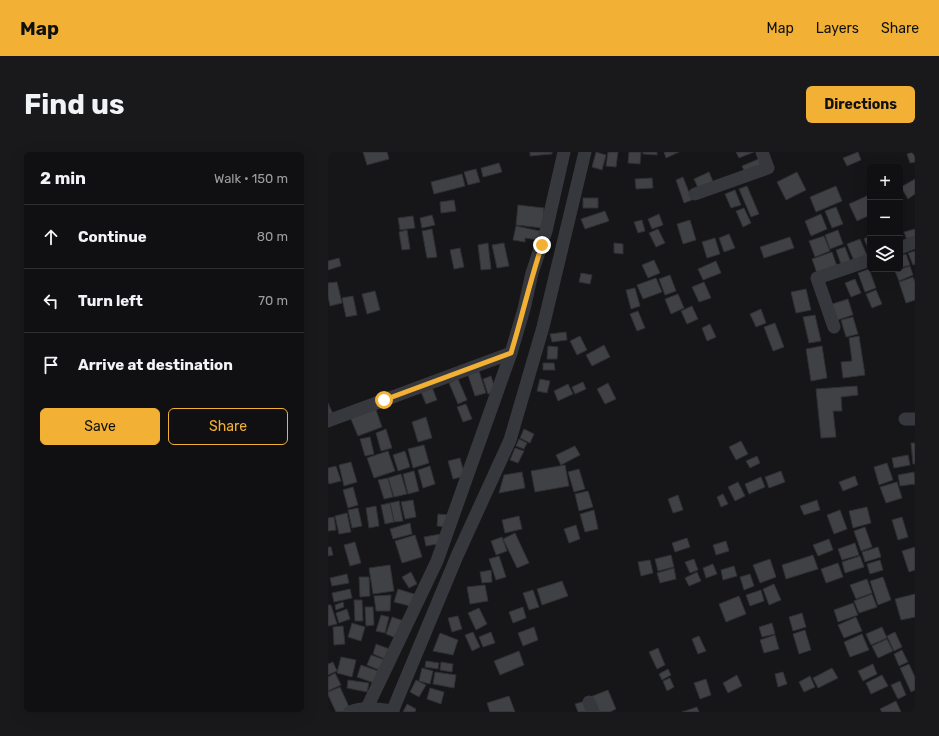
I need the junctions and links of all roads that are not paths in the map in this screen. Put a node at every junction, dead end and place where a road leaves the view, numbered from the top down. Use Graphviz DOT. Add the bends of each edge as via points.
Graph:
graph roads {
  1 [pos="564,152"];
  2 [pos="585,152"];
  3 [pos="762,152"];
  4 [pos="696,194"];
  5 [pos="915,242"];
  6 [pos="903,247"];
  7 [pos="867,261"];
  8 [pos="834,327"];
  9 [pos="511,353"];
  10 [pos="328,421"];
  11 [pos="366,710"];
  12 [pos="350,712"];
  13 [pos="392,712"];
  1 -- 9 [label="street" via="546,231"];
  2 -- 13 [label="street" via="543,327 510,440 457,556"];
  3 -- 4 [label="street" via="768,168"];
  5 -- 6 [label="street"];
  7 -- 8 [label="street" via="817,278"];
  9 -- 10 [label="street"];
  9 -- 11 [label="street" via="437,562"];
  11 -- 12 [label="street" via="357,709"];
  11 -- 13 [label="street"];
}
